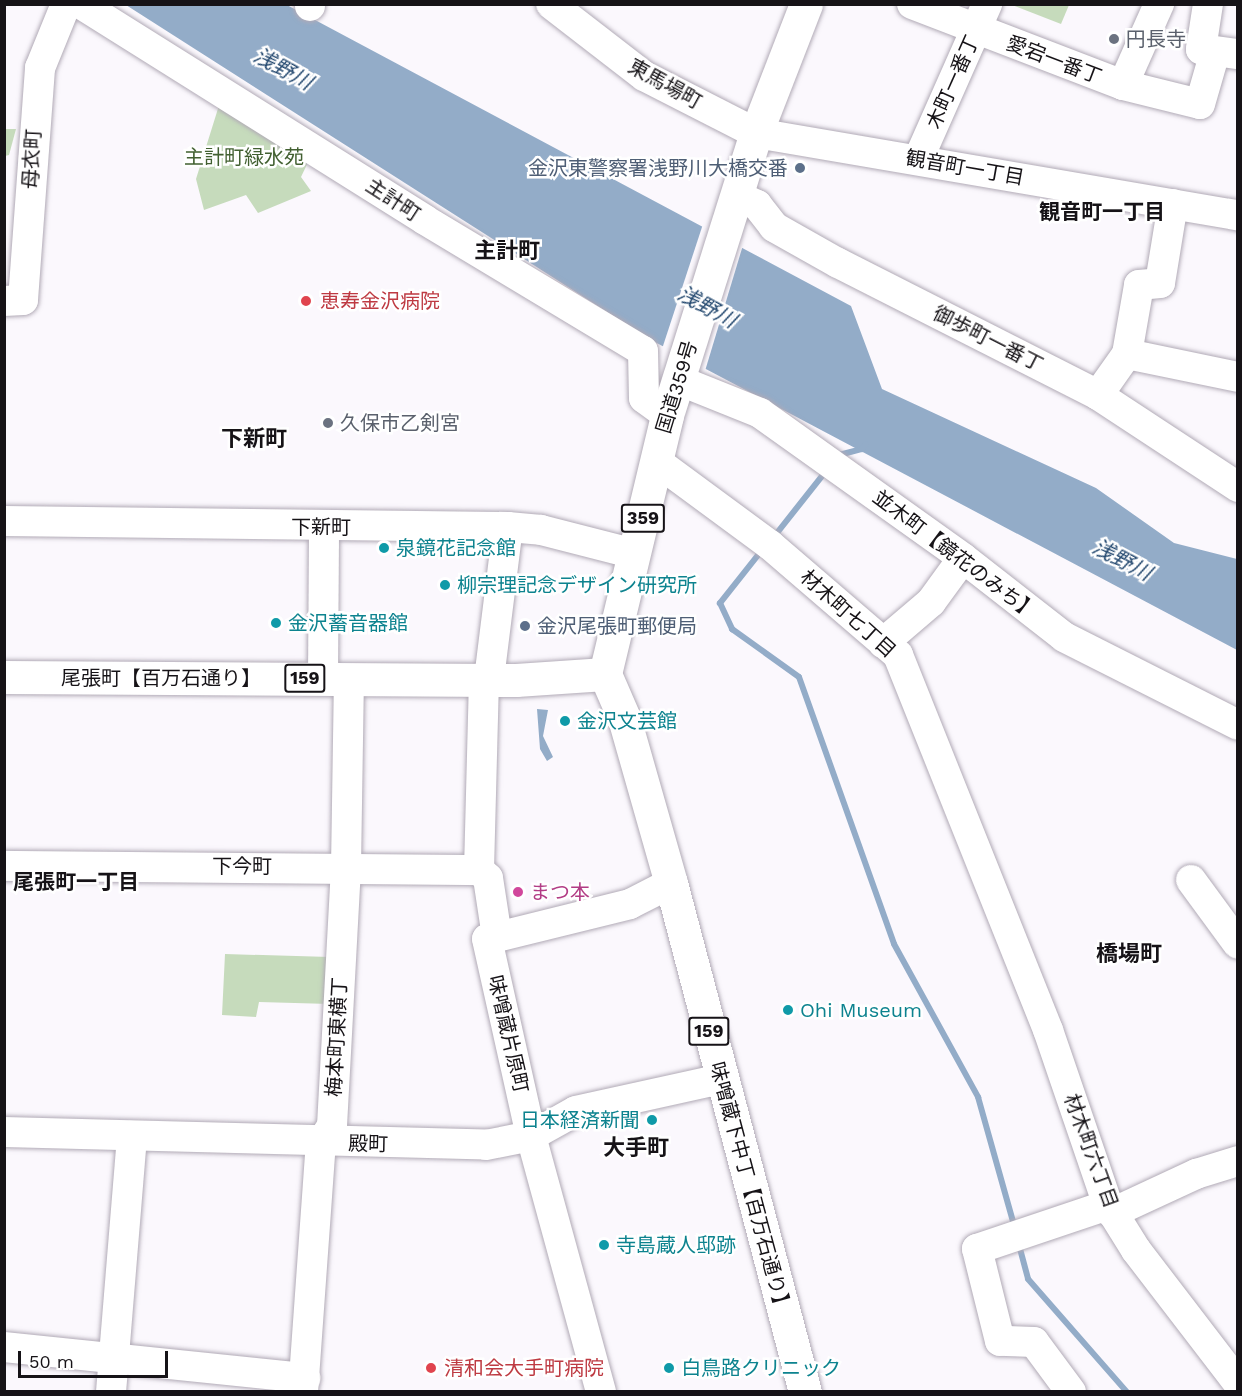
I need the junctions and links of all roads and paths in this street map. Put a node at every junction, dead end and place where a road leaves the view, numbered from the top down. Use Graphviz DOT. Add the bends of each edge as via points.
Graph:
graph roads {
  1 [pos="66,4"];
  2 [pos="81,4"];
  3 [pos="551,4"];
  4 [pos="806,4"];
  5 [pos="912,4"];
  6 [pos="1159,4"];
  7 [pos="1208,4"];
  8 [pos="981,17"];
  9 [pos="1226,53"];
  10 [pos="1123,85"];
  11 [pos="756,133"];
  12 [pos="918,160"];
  13 [pos="735,202"];
  14 [pos="1173,204"];
  15 [pos="1238,215"];
  16 [pos="4,301"];
  17 [pos="1127,354"];
  18 [pos="681,372"];
  19 [pos="1238,377"];
  20 [pos="1098,395"];
  21 [pos="656,407"];
  22 [pos="656,461"];
  23 [pos="1238,487"];
  24 [pos="4,521"];
  25 [pos="324,527"];
  26 [pos="508,527"];
  27 [pos="635,554"];
  28 [pos="963,558"];
  29 [pos="883,643"];
  30 [pos="605,674"];
  31 [pos="4,677"];
  32 [pos="336,679"];
  33 [pos="487,679"];
  34 [pos="1238,725"];
  35 [pos="4,866"];
  36 [pos="346,867"];
  37 [pos="479,870"];
  38 [pos="1191,880"];
  39 [pos="671,883"];
  40 [pos="993,892"];
  41 [pos="497,937"];
  42 [pos="1238,944"];
  43 [pos="721,1079"];
  44 [pos="4,1132"];
  45 [pos="132,1136"];
  46 [pos="531,1136"];
  47 [pos="321,1143"];
  48 [pos="1238,1161"];
  49 [pos="1110,1209"];
  50 [pos="4,1347"];
  51 [pos="114,1360"];
  52 [pos="1238,1383"];
  53 [pos="304,1385"];
  54 [pos="111,1392"];
  55 [pos="601,1392"];
  56 [pos="804,1392"];
  57 [pos="1071,1392"];
  1 -- 16 [label="street, 母衣町" via="40,68 23,300"];
  2 -- 21 [label="street, 主計町" via="425,220 644,351"];
  3 -- 11 [label="street, 東馬場町" via="644,76"];
  4 -- 11 [label="highway, 国道359号 / 359"];
  5 -- 8 [label="street, 愛宕一番丁"];
  6 -- 10 [label="street"];
  7 -- 9 [label="street" via="1201,49"];
  8 -- 10 [label="street, 愛宕一番丁"];
  8 -- 12 [label="street, 木町一番丁"];
  9 -- 10 [label="street, 愛宕一番丁" via="1200,104"];
  11 -- 12 [label="street, 観音町一丁目"];
  11 -- 13 [label="highway, 国道359号 / 359"];
  12 -- 14 [label="street, 観音町一丁目"];
  13 -- 18 [label="highway, 国道359号 / 359"];
  13 -- 20 [label="street, 御歩町一番丁" via="757,205 774,227 838,263"];
  14 -- 15 [label="street, 観音町一丁目"];
  14 -- 17 [label="street" via="1160,284 1139,285"];
  17 -- 19 [label="street"];
  17 -- 20 [label="street"];
  18 -- 21 [label="highway, 国道359号 / 359"];
  18 -- 28 [label="street, 並木町【鏡花のみち】" via="760,413"];
  20 -- 23 [label="street, 御歩町一番丁"];
  21 -- 22 [label="highway, 国道359号 / 359"];
  22 -- 27 [label="highway, 国道359号 / 359"];
  22 -- 29 [label="street, 材木町七丁目" via="770,545"];
  24 -- 25 [label="street, 下新町"];
  25 -- 26 [label="street, 下新町"];
  25 -- 32 [label="street, 梅本町東横丁"];
  26 -- 27 [label="street, 下新町" via="541,530"];
  26 -- 33 [label="street, 味噌蔵片原町"];
  27 -- 30 [label="highway, 国道359号 / 359"];
  28 -- 29 [label="street" via="931,602"];
  28 -- 34 [label="street, 並木町【鏡花のみち】" via="1064,637"];
  29 -- 40 [label="street, 材木町七丁目" via="898,655"];
  30 -- 33 [label="highway, 尾張町【百万石通り】 / 159"];
  30 -- 39 [label="highway, 味噌蔵下中丁【百万石通り】 / 159" via="624,718"];
  31 -- 32 [label="highway, 尾張町【百万石通り】 / 159"];
  32 -- 33 [label="highway, 尾張町【百万石通り】 / 159"];
  32 -- 36 [label="street, 梅本町東横丁"];
  33 -- 37 [label="street, 味噌蔵片原町"];
  35 -- 36 [label="street, 下今町"];
  36 -- 37 [label="street, 下今町"];
  36 -- 47 [label="street, 梅本町東横丁" via="332,1126"];
  37 -- 41 [label="street, 味噌蔵片原町" via="488,878"];
  38 -- 42 [label="street"];
  39 -- 41 [label="street" via="630,904"];
  39 -- 43 [label="highway, 味噌蔵下中丁【百万石通り】 / 159"];
  40 -- 49 [label="street, 材木町六丁目" via="1048,1030"];
  41 -- 46 [label="street, 味噌蔵片原町" via="487,939"];
  43 -- 46 [label="street, 殿町" via="576,1112"];
  43 -- 56 [label="highway, 味噌蔵下中丁【百万石通り】 / 159"];
  44 -- 45 [label="street, 殿町"];
  45 -- 47 [label="street, 殿町"];
  45 -- 51 [label="street"];
  46 -- 47 [label="street, 殿町" via="486,1145"];
  46 -- 55 [label="street, 味噌蔵片原町"];
  47 -- 53 [label="street, 梅本町東横丁"];
  48 -- 49 [label="street"];
  49 -- 52 [label="street, 材木町六丁目"];
  49 -- 57 [label="street" via="976,1249 1000,1341 1034,1342"];
  50 -- 51 [label="street"];
  51 -- 53 [label="street"];
  51 -- 54 [label="street"];
}
